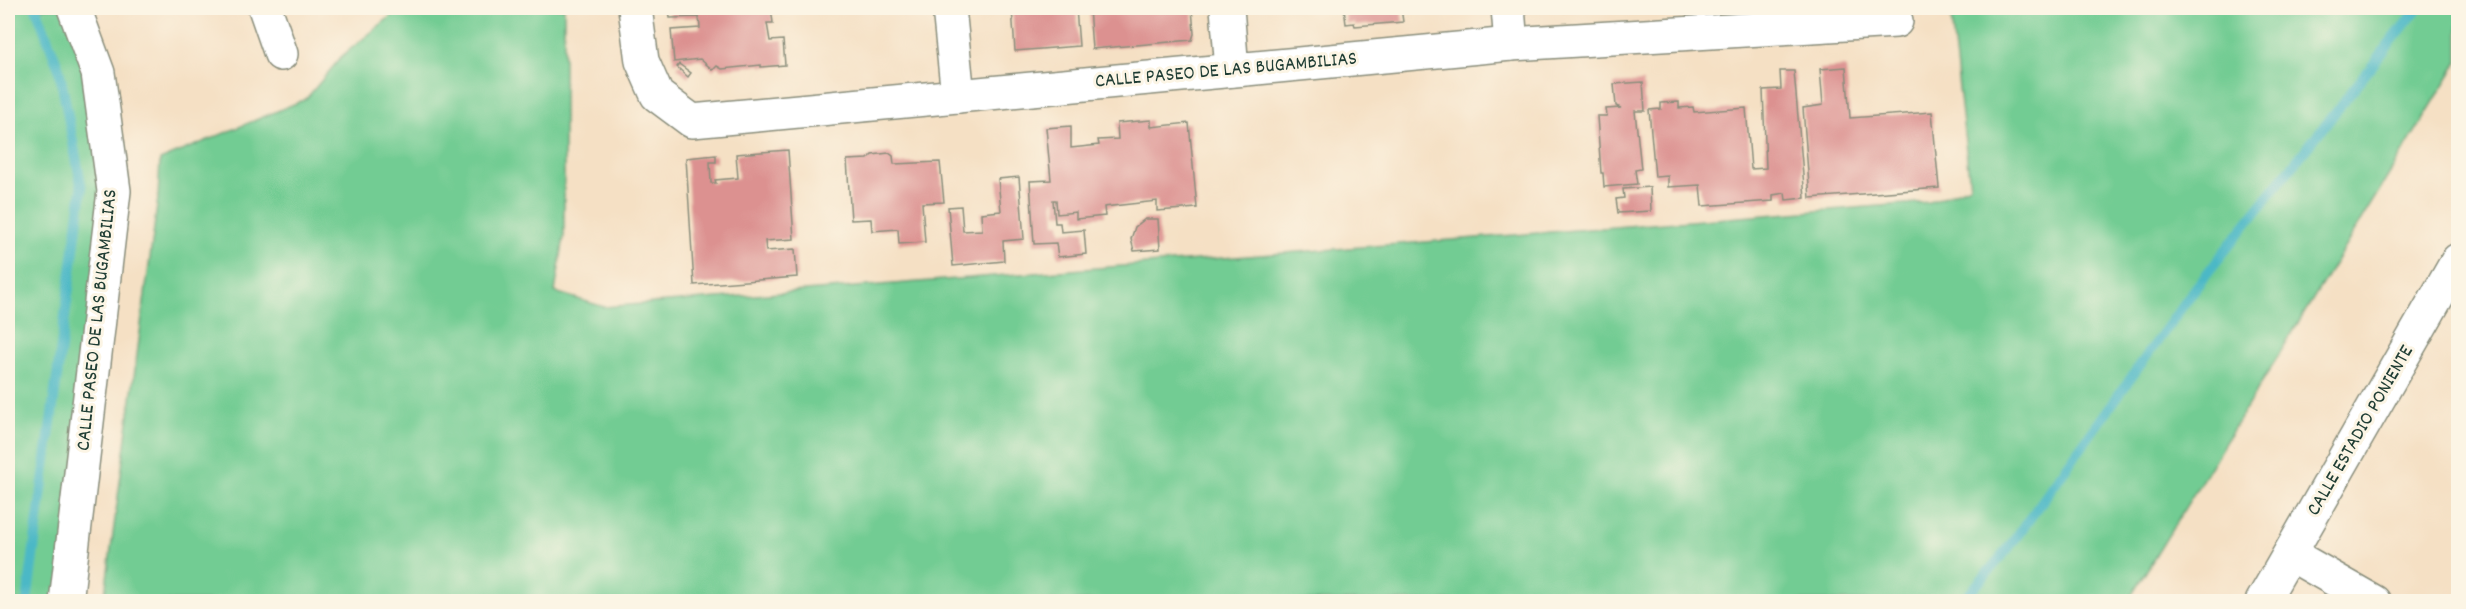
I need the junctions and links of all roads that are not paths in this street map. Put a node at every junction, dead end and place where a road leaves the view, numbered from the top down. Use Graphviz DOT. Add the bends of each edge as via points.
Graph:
graph roads {
  1 [pos="74,8"];
  2 [pos="265,8"];
  3 [pos="635,8"];
  4 [pos="949,8"];
  5 [pos="1227,8"];
  6 [pos="1508,8"];
  7 [pos="1778,17"];
  8 [pos="1896,21"];
  9 [pos="1510,44"];
  10 [pos="281,54"];
  11 [pos="1232,70"];
  12 [pos="958,96"];
  13 [pos="2458,260"];
  14 [pos="2290,554"];
  15 [pos="66,602"];
  16 [pos="2262,602"];
  17 [pos="2374,602"];
  1 -- 15 [label="street, CALLE PASEO DE LAS BUGAMBILIAS" via="98,73 114,190"];
  2 -- 10 [label="street"];
  3 -- 12 [label="street, CALLE PASEO DE LAS BUGAMBILIAS" via="642,61 657,95 692,121"];
  4 -- 12 [label="street"];
  5 -- 11 [label="street"];
  6 -- 9 [label="street"];
  7 -- 8 [label="street, CALLE PASEO DE LAS BUGAMBILIAS"];
  7 -- 9 [label="street, CALLE PASEO DE LAS BUGAMBILIAS"];
  9 -- 11 [label="street, CALLE PASEO DE LAS BUGAMBILIAS"];
  11 -- 12 [label="street, CALLE PASEO DE LAS BUGAMBILIAS"];
  13 -- 14 [label="street, CALLE ESTADIO PONIENTE"];
  14 -- 16 [label="street, CALLE ESTADIO PONIENTE"];
  14 -- 17 [label="street"];
}
